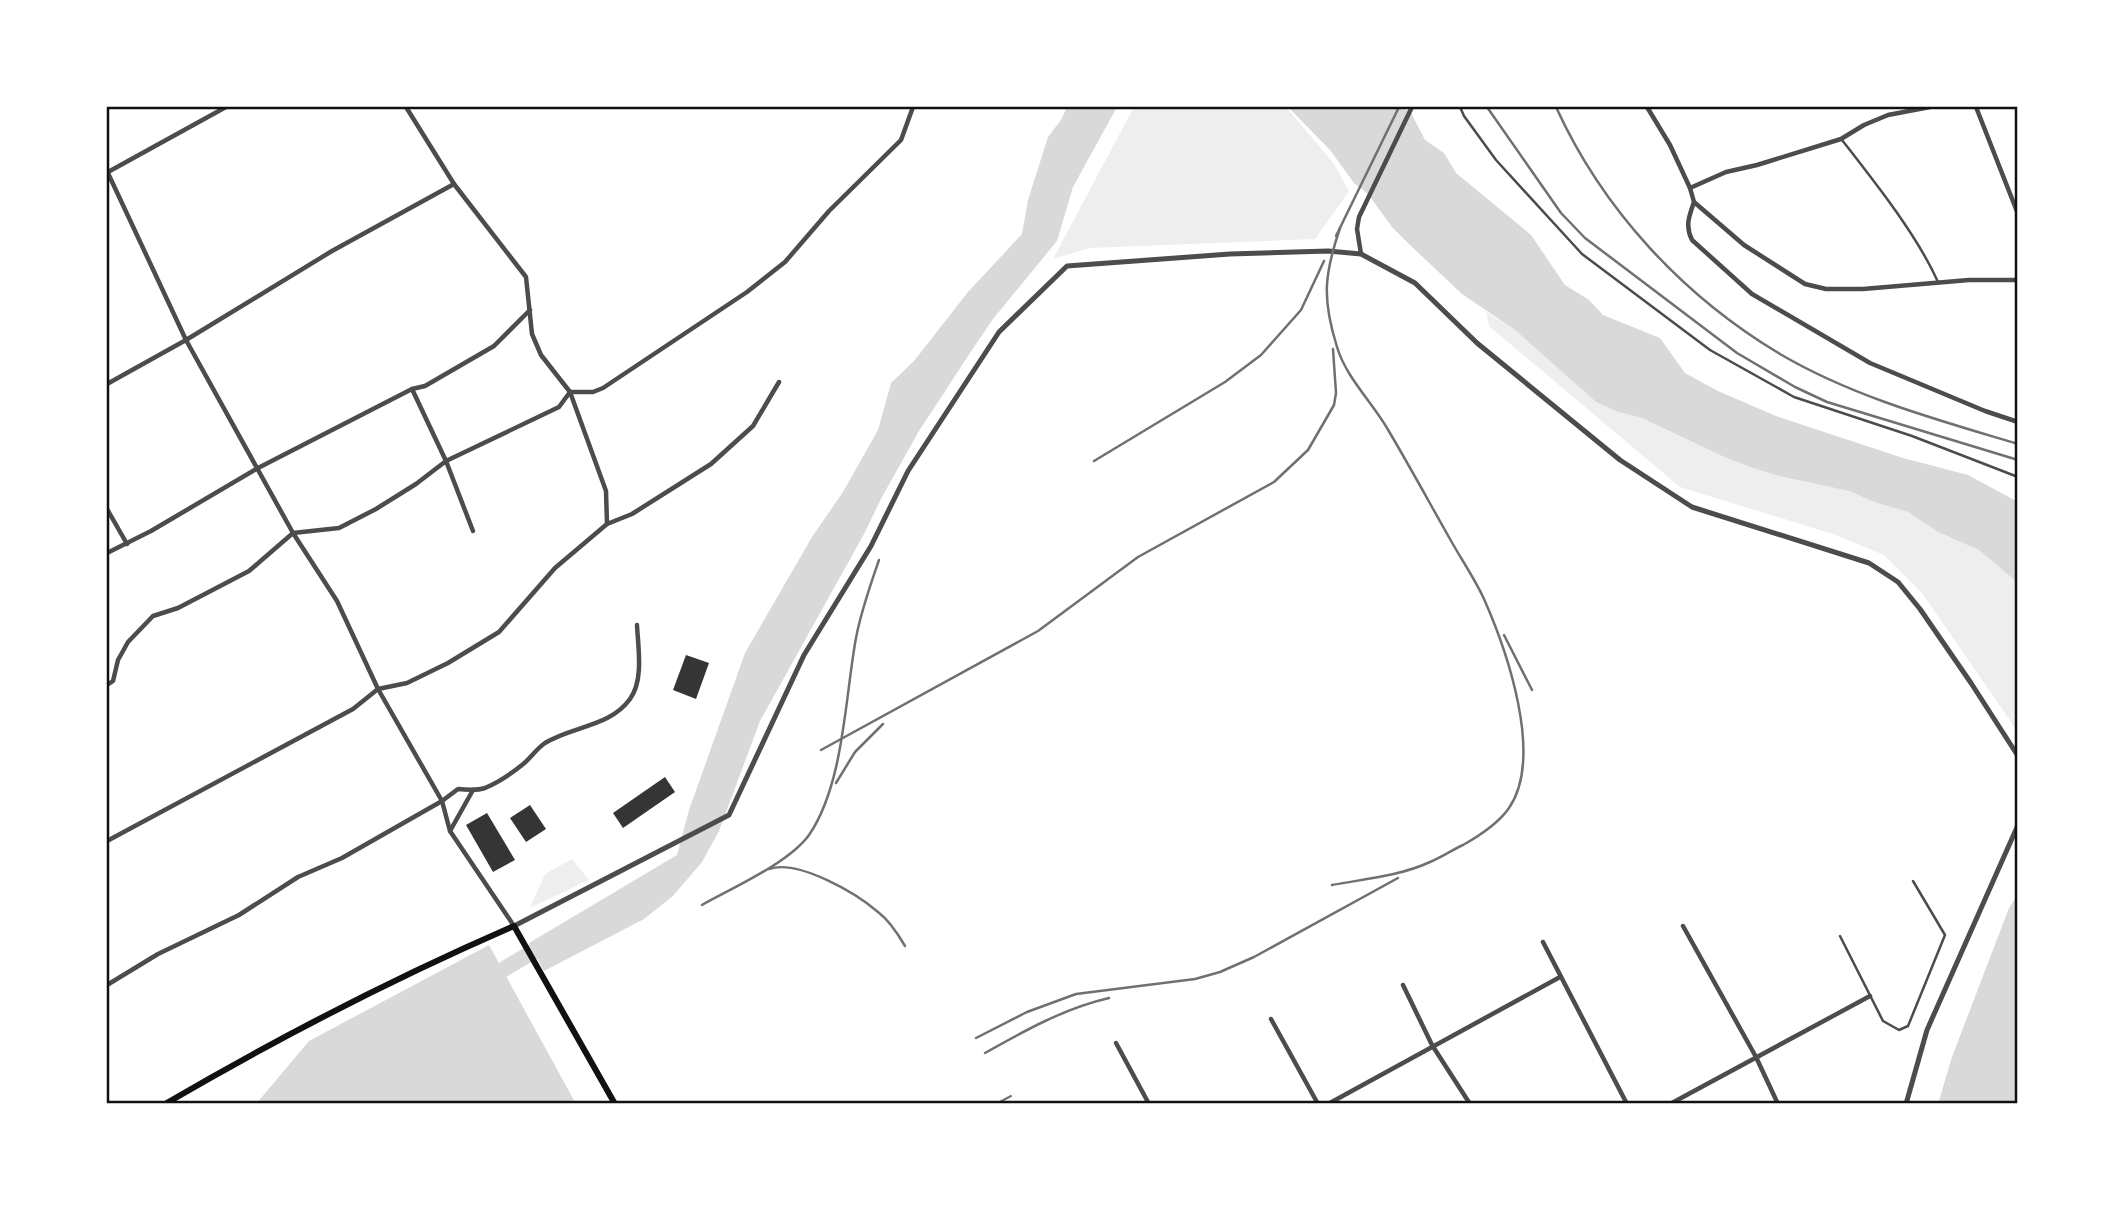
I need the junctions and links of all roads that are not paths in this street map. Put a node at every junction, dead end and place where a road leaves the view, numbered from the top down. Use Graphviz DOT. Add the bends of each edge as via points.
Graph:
graph roads {
  1 [pos="226,107"];
  2 [pos="406,107"];
  3 [pos="914,107"];
  4 [pos="1412,107"];
  5 [pos="1460,107"];
  6 [pos="1647,107"];
  7 [pos="1930,107"];
  8 [pos="1976,107"];
  9 [pos="1841,139"];
  10 [pos="107,172"];
  11 [pos="454,184"];
  12 [pos="1690,188"];
  13 [pos="1694,202"];
  14 [pos="2018,214"];
  15 [pos="1361,254"];
  16 [pos="2018,280"];
  17 [pos="1938,282"];
  18 [pos="530,310"];
  19 [pos="186,340"];
  20 [pos="779,382"];
  21 [pos="107,384"];
  22 [pos="412,389"];
  23 [pos="569,392"];
  24 [pos="2018,422"];
  25 [pos="446,461"];
  26 [pos="258,468"];
  27 [pos="2018,477"];
  28 [pos="107,509"];
  29 [pos="607,524"];
  30 [pos="473,531"];
  31 [pos="293,533"];
  32 [pos="127,544"];
  33 [pos="107,554"];
  34 [pos="638,625"];
  35 [pos="107,685"];
  36 [pos="378,690"];
  37 [pos="2018,756"];
  38 [pos="473,790"];
  39 [pos="442,801"];
  40 [pos="2018,825"];
  41 [pos="450,831"];
  42 [pos="107,841"];
  43 [pos="1913,881"];
  44 [pos="514,926"];
  45 [pos="1683,926"];
  46 [pos="1840,936"];
  47 [pos="1543,942"];
  48 [pos="1560,977"];
  49 [pos="107,985"];
  50 [pos="1403,985"];
  51 [pos="1870,996"];
  52 [pos="1271,1019"];
  53 [pos="1116,1043"];
  54 [pos="1432,1045"];
  55 [pos="1756,1056"];
  56 [pos="165,1104"];
  57 [pos="615,1104"];
  58 [pos="1149,1104"];
  59 [pos="1318,1104"];
  60 [pos="1328,1104"];
  61 [pos="1470,1104"];
  62 [pos="1627,1104"];
  63 [pos="1670,1104"];
  64 [pos="1778,1104"];
  65 [pos="1906,1104"];
  1 -- 10 [label="street"];
  2 -- 11 [label="street"];
  3 -- 23 [label="street" via="901,140 774,271 603,388"];
  4 -- 15 [label="street" via="1359,217 1356,229"];
  5 -- 27 [label="lane" via="1496,160 1581,254 1710,350 1794,397"];
  6 -- 12 [label="street"];
  7 -- 9 [label="street" via="1888,115"];
  8 -- 14 [label="street"];
  9 -- 12 [label="street" via="1726,172"];
  9 -- 17 [label="lane" via="1923,253"];
  10 -- 19 [label="street"];
  11 -- 18 [label="street" via="526,277"];
  11 -- 19 [label="street" via="330,252"];
  12 -- 13 [label="street"];
  13 -- 17 [label="street" via="1744,245 1805,284 1863,289"];
  13 -- 24 [label="street" via="1688,218 1692,240 1752,293 1870,363"];
  15 -- 37 [label="street" via="1415,283 1477,343 1620,460 1692,507 1869,563 1898,582"];
  15 -- 44 [label="street" via="1230,254 1067,266 999,332 908,471 871,546 804,655 729,815"];
  16 -- 17 [label="street"];
  18 -- 22 [label="street" via="494,346"];
  18 -- 23 [label="street" via="529,321 541,355"];
  19 -- 21 [label="street"];
  19 -- 26 [label="street"];
  20 -- 29 [label="street" via="753,426 711,464 632,514"];
  22 -- 25 [label="street"];
  22 -- 26 [label="street"];
  23 -- 25 [label="street" via="559,407"];
  23 -- 29 [label="street" via="606,491"];
  25 -- 30 [label="street"];
  25 -- 31 [label="street" via="416,484 339,528"];
  26 -- 31 [label="street"];
  26 -- 32 [label="street"];
  28 -- 32 [label="street"];
  29 -- 36 [label="street" via="555,568 499,632 407,683"];
  31 -- 35 [label="street" via="249,571 153,616 128,642 113,681"];
  31 -- 36 [label="street" via="337,601"];
  32 -- 33 [label="street"];
  34 -- 38 [label="street" via="638,677 631,698 594,726 544,744 522,765 486,788"];
  36 -- 39 [label="street"];
  36 -- 42 [label="street" via="353,709"];
  38 -- 39 [label="street" via="458,789"];
  38 -- 41 [label="street"];
  39 -- 41 [label="street"];
  39 -- 49 [label="street"];
  40 -- 65 [label="street" via="1927,1030"];
  41 -- 44 [label="street"];
  43 -- 51 [label="lane" via="1945,934 1908,1026 1899,1030 1884,1021"];
  44 -- 56 [label="main road" via="444,956"];
  44 -- 57 [label="main road"];
  45 -- 55 [label="street"];
  46 -- 51 [label="lane"];
  47 -- 48 [label="street"];
  48 -- 54 [label="street"];
  48 -- 62 [label="street"];
  50 -- 54 [label="street"];
  51 -- 55 [label="street"];
  52 -- 59 [label="street"];
  53 -- 58 [label="street"];
  54 -- 60 [label="street"];
  54 -- 61 [label="street"];
  55 -- 63 [label="street"];
  55 -- 64 [label="street"];
}
